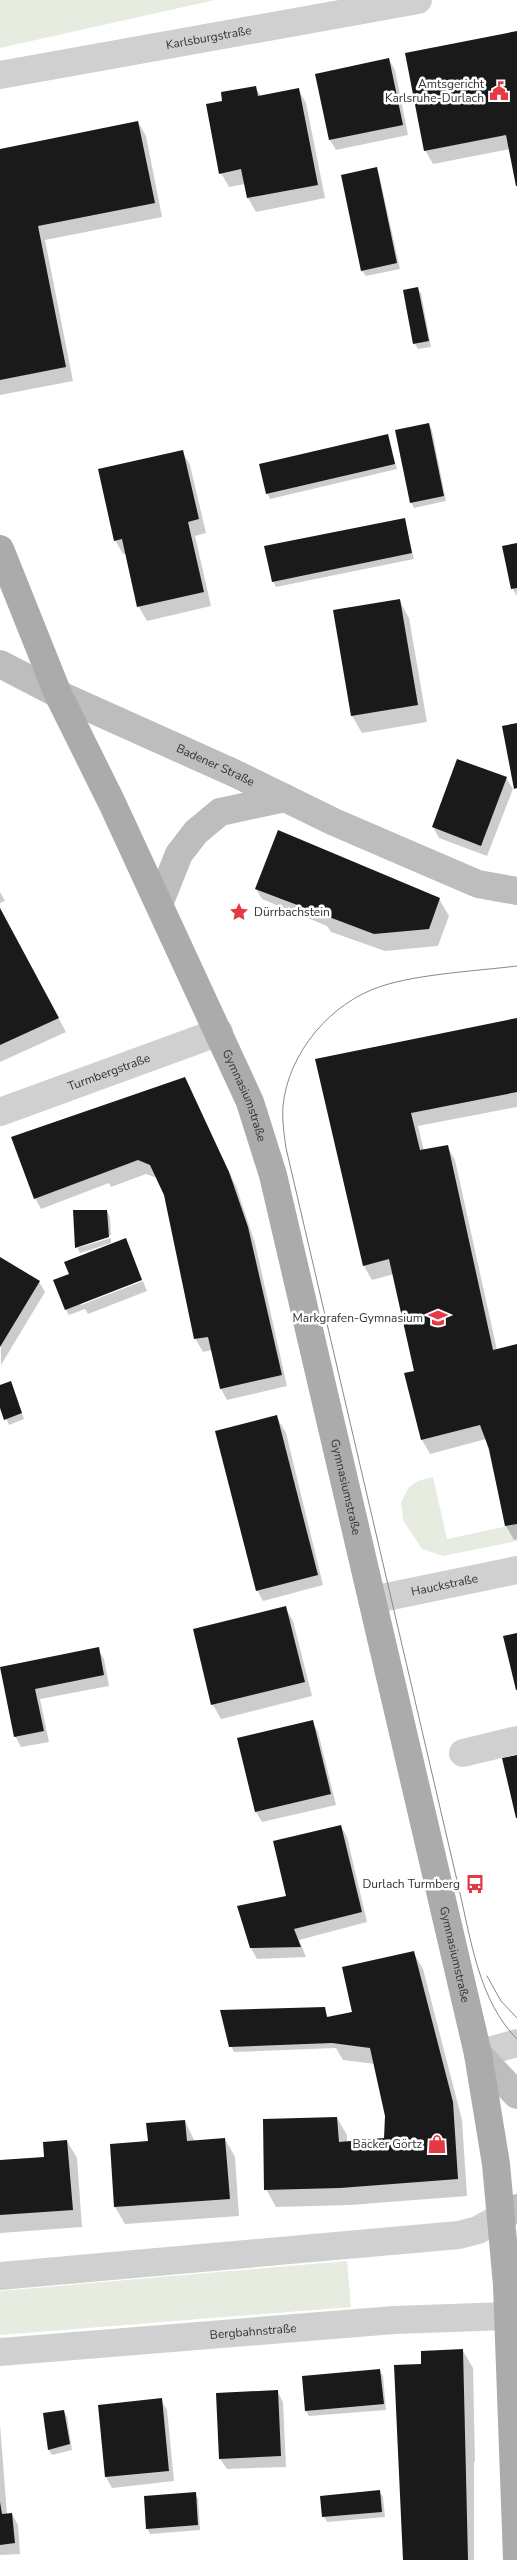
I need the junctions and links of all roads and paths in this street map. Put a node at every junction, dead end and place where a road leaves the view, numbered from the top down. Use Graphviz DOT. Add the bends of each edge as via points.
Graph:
graph roads {
  1 [pos="418,0"];
  2 [pos="0,75"];
  3 [pos="0,549"];
  4 [pos="0,664"];
  5 [pos="58,694"];
  6 [pos="285,798"];
  7 [pos="517,891"];
  8 [pos="159,904"];
  9 [pos="219,1032"];
  10 [pos="0,1112"];
  11 [pos="517,1570"];
  12 [pos="372,1600"];
  13 [pos="517,1740"];
  14 [pos="463,1754"];
  15 [pos="517,2043"];
  16 [pos="478,2054"];
  17 [pos="517,2095"];
  18 [pos="509,2213"];
  19 [pos="0,2276"];
  20 [pos="507,2316"];
  21 [pos="0,2352"];
  22 [pos="517,2559"];
  1 -- 2 [label="street, Karlsburgstraße"];
  3 -- 5 [label="main road"];
  4 -- 5 [label="main road, Badener Straße"];
  5 -- 6 [label="main road, Badener Straße"];
  5 -- 8 [label="main road, Gymnasiumstraße"];
  6 -- 7 [label="main road, Badener Straße" via="478,884"];
  6 -- 8 [label="main road" via="220,812 196,832 179,854"];
  8 -- 9 [label="main road, Gymnasiumstraße"];
  9 -- 10 [label="street, Turmbergstraße"];
  9 -- 12 [label="main road, Gymnasiumstraße" via="250,1102 273,1175"];
  11 -- 12 [label="street, Hauckstraße"];
  12 -- 16 [label="main road, Gymnasiumstraße"];
  13 -- 14 [label="street"];
  15 -- 16 [label="street"];
  16 -- 17 [label="main road"];
  16 -- 18 [label="main road, Gymnasiumstraße" via="496,2164"];
  18 -- 19 [label="street" via="478,2230 459,2235"];
  18 -- 20 [label="main road, Gymnasiumstraße"];
  20 -- 21 [label="street, Bergbahnstraße" via="394,2320"];
  20 -- 22 [label="main road, Gymnasiumstraße"];
}
